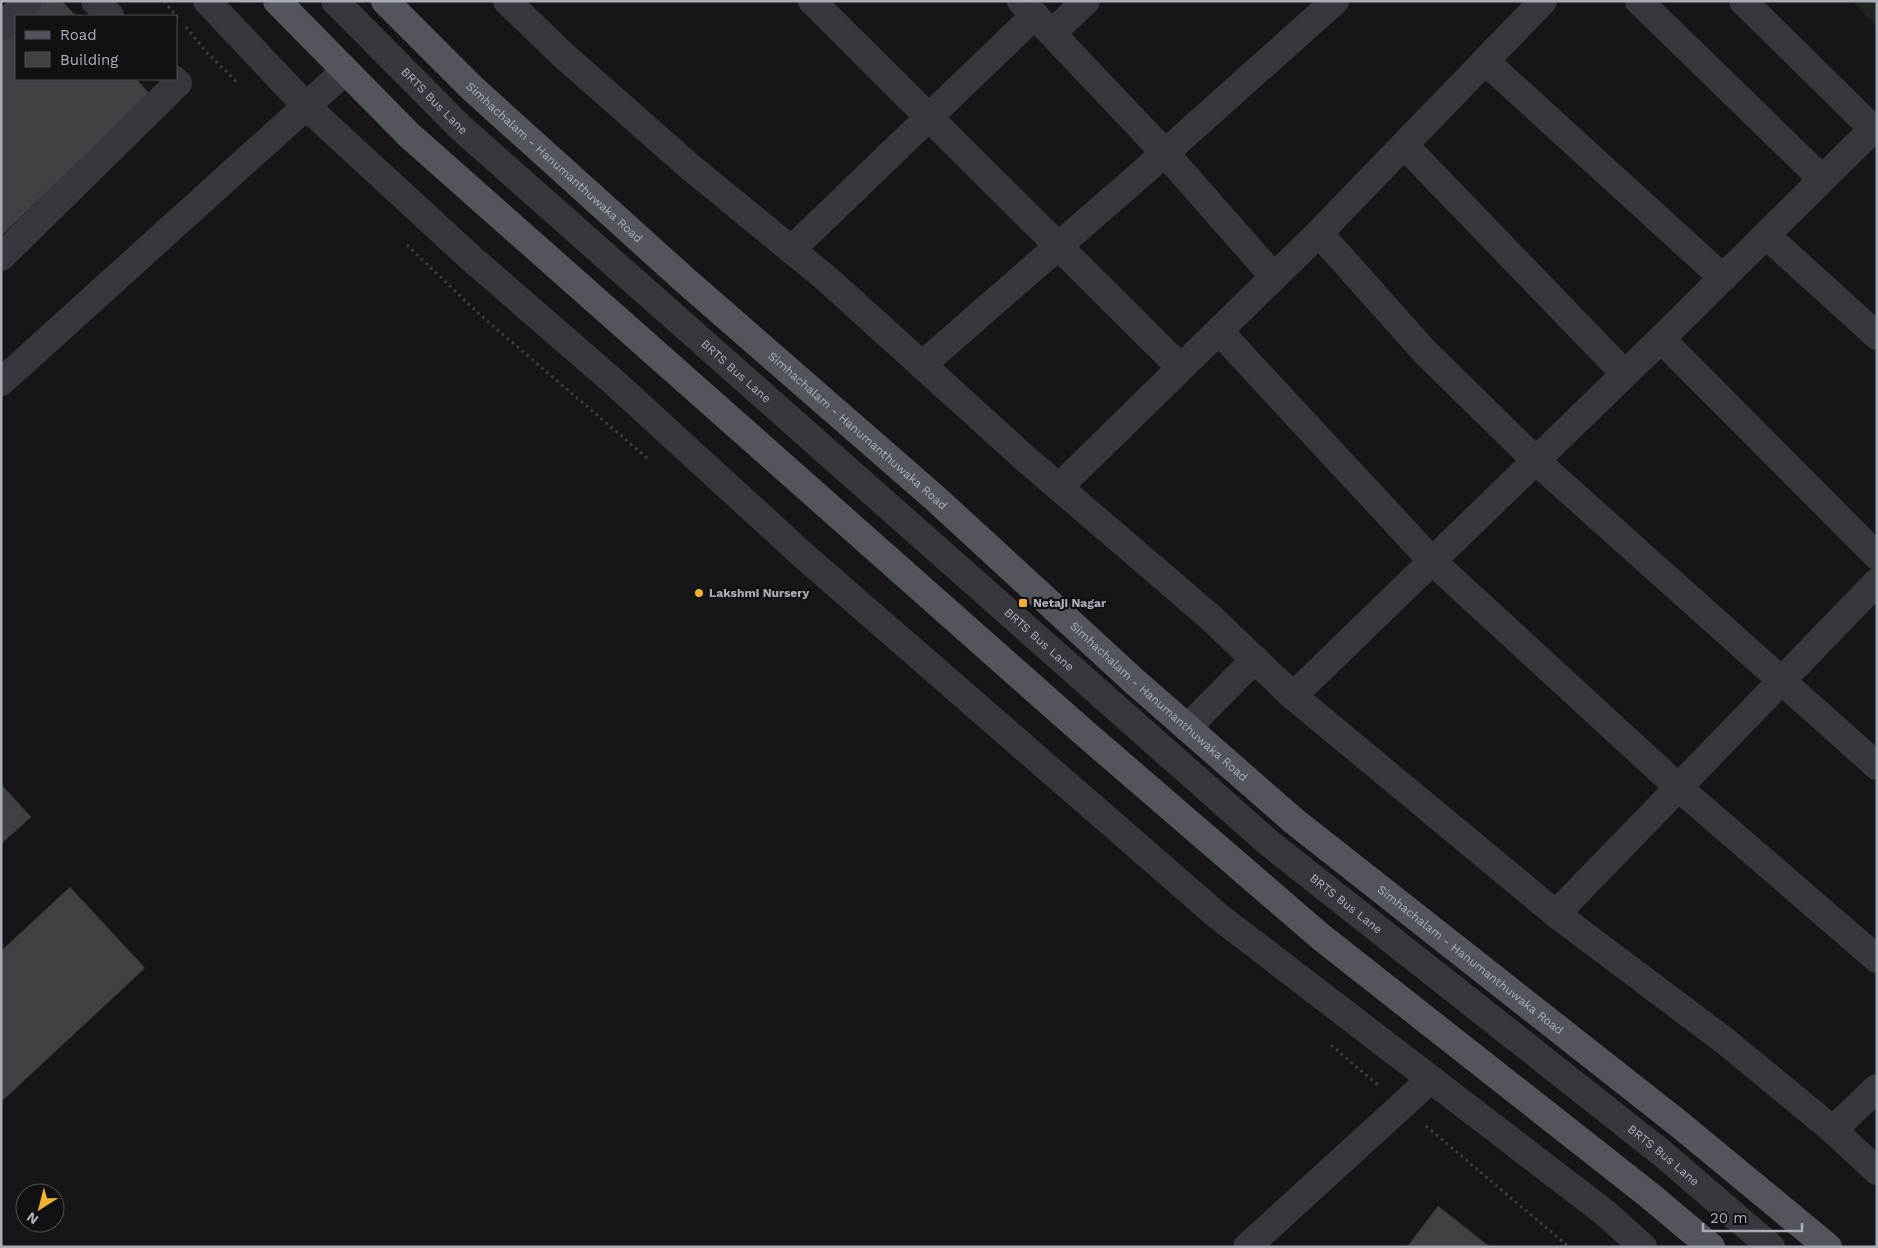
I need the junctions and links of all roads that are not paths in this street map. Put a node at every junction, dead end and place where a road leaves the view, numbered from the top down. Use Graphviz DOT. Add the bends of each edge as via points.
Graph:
graph roads {
  1 [pos="28,1"];
  2 [pos="95,1"];
  3 [pos="207,1"];
  4 [pos="277,1"];
  5 [pos="335,1"];
  6 [pos="385,1"];
  7 [pos="507,1"];
  8 [pos="812,1"];
  9 [pos="1086,1"];
  10 [pos="1335,1"];
  11 [pos="1543,1"];
  12 [pos="1639,1"];
  13 [pos="1743,1"];
  14 [pos="109,15"];
  15 [pos="1036,16"];
  16 [pos="1,27"];
  17 [pos="1485,61"];
  18 [pos="345,71"];
  19 [pos="174,80"];
  20 [pos="307,108"];
  21 [pos="930,117"];
  22 [pos="1875,127"];
  23 [pos="1404,145"];
  24 [pos="1165,153"];
  25 [pos="1822,179"];
  26 [pos="1319,233"];
  27 [pos="1766,235"];
  28 [pos="1058,246"];
  29 [pos="791,250"];
  30 [pos="1,257"];
  31 [pos="1274,277"];
  32 [pos="1723,278"];
  33 [pos="1219,331"];
  34 [pos="1877,336"];
  35 [pos="1661,339"];
  36 [pos="922,365"];
  37 [pos="1181,368"];
  38 [pos="1624,373"];
  39 [pos="1,382"];
  40 [pos="1536,461"];
  41 [pos="1059,487"];
  42 [pos="1877,556"];
  43 [pos="1432,561"];
  44 [pos="1877,582"];
  45 [pos="1254,659"];
  46 [pos="1782,680"];
  47 [pos="1293,696"];
  48 [pos="1188,728"];
  49 [pos="1877,766"];
  50 [pos="1678,787"];
  51 [pos="1556,914"];
  52 [pos="1877,959"];
  53 [pos="1431,1079"];
  54 [pos="1877,1088"];
  55 [pos="1833,1130"];
  56 [pos="1877,1171"];
  57 [pos="1247,1247"];
  58 [pos="1643,1247"];
  59 [pos="1711,1247"];
  60 [pos="1771,1247"];
  61 [pos="1828,1247"];
  1 -- 16 [label="street"];
  2 -- 14 [label="street"];
  3 -- 20 [label="street"];
  4 -- 18 [label="main road"];
  5 -- 60 [label="street, BRTS Bus Lane" via="461,128 1269,843 1663,1154"];
  6 -- 48 [label="main road, Simhachalam - Hanumanthuwaka Road" via="472,88 687,282 936,499"];
  7 -- 29 [label="street" via="689,166"];
  8 -- 21 [label="street"];
  9 -- 15 [label="street"];
  10 -- 24 [label="street"];
  11 -- 17 [label="street"];
  12 -- 25 [label="street"];
  13 -- 22 [label="street"];
  15 -- 21 [label="street"];
  15 -- 24 [label="street"];
  17 -- 23 [label="street"];
  17 -- 32 [label="street"];
  18 -- 20 [label="street"];
  18 -- 59 [label="main road" via="416,142 884,558 1321,938 1649,1194"];
  19 -- 30 [label="street" via="178,83"];
  20 -- 39 [label="street"];
  20 -- 53 [label="street" via="472,259 616,383 804,556 1211,910"];
  21 -- 28 [label="street"];
  21 -- 29 [label="street"];
  22 -- 25 [label="street"];
  23 -- 26 [label="street"];
  23 -- 38 [label="street"];
  24 -- 28 [label="street"];
  24 -- 31 [label="street"];
  25 -- 27 [label="street"];
  26 -- 31 [label="street"];
  26 -- 40 [label="street" via="1424,351"];
  27 -- 32 [label="street"];
  27 -- 34 [label="street"];
  28 -- 36 [label="street"];
  28 -- 37 [label="street"];
  29 -- 36 [label="street"];
  31 -- 33 [label="street"];
  32 -- 35 [label="street"];
  33 -- 37 [label="street"];
  33 -- 43 [label="street"];
  35 -- 38 [label="street"];
  35 -- 42 [label="street"];
  36 -- 41 [label="street"];
  37 -- 41 [label="street"];
  38 -- 40 [label="street"];
  40 -- 43 [label="street"];
  40 -- 46 [label="street"];
  41 -- 45 [label="street"];
  43 -- 47 [label="street"];
  43 -- 50 [label="street"];
  44 -- 46 [label="street"];
  45 -- 47 [label="street"];
  45 -- 48 [label="street"];
  46 -- 49 [label="street"];
  46 -- 50 [label="street"];
  47 -- 51 [label="street"];
  48 -- 61 [label="main road, Simhachalam - Hanumanthuwaka Road" via="1294,821 1679,1124"];
  50 -- 51 [label="street"];
  50 -- 52 [label="street"];
  51 -- 55 [label="street" via="1725,1041"];
  53 -- 57 [label="street"];
  53 -- 58 [label="street" via="1604,1212"];
  54 -- 55 [label="street"];
  55 -- 56 [label="street"];
}
